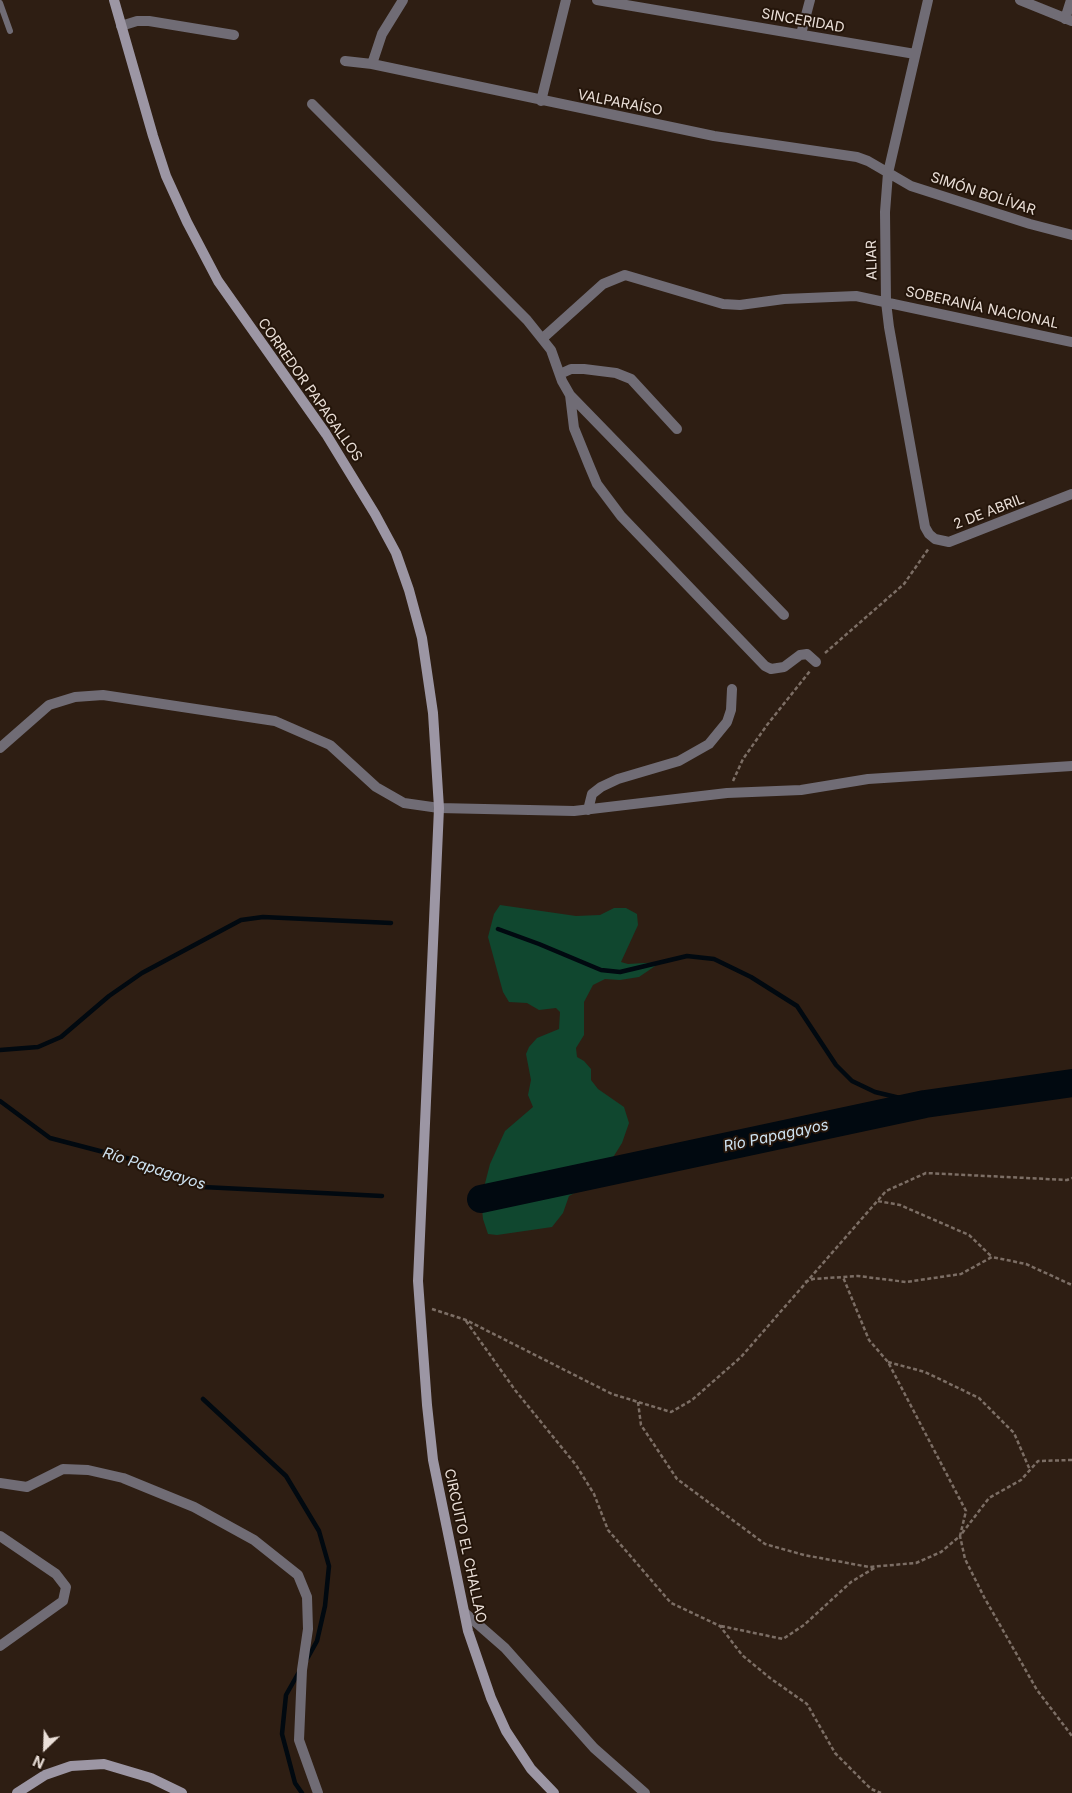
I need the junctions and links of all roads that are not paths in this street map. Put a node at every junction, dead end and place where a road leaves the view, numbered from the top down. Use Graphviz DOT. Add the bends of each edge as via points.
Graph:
graph roads {
  1 [pos="114,0"];
  2 [pos="403,0"];
  3 [pos="566,0"];
  4 [pos="597,0"];
  5 [pos="810,0"];
  6 [pos="928,0"];
  7 [pos="1020,0"];
  8 [pos="1071,0"];
  9 [pos="0,3"];
  10 [pos="1069,20"];
  11 [pos="121,26"];
  12 [pos="10,31"];
  13 [pos="801,34"];
  14 [pos="234,35"];
  15 [pos="915,54"];
  16 [pos="345,61"];
  17 [pos="372,64"];
  18 [pos="541,101"];
  19 [pos="312,104"];
  20 [pos="888,173"];
  21 [pos="1072,235"];
  22 [pos="886,302"];
  23 [pos="543,338"];
  24 [pos="1072,342"];
  25 [pos="560,374"];
  26 [pos="570,395"];
  27 [pos="677,429"];
  28 [pos="1072,494"];
  29 [pos="924,521"];
  30 [pos="784,615"];
  31 [pos="816,662"];
  32 [pos="732,688"];
  33 [pos="0,748"];
  34 [pos="1072,766"];
  35 [pos="439,808"];
  36 [pos="588,810"];
  37 [pos="418,1281"];
  38 [pos="0,1483"];
  39 [pos="0,1536"];
  40 [pos="465,1613"];
  41 [pos="0,1646"];
  42 [pos="17,1793"];
  43 [pos="182,1793"];
  44 [pos="318,1793"];
  45 [pos="554,1793"];
  46 [pos="645,1793"];
  1 -- 11 [label="main road, CORREDOR PAPAGALLOS"];
  2 -- 17 [label="street" via="382,34"];
  3 -- 18 [label="street"];
  4 -- 13 [label="street, SINCERIDAD"];
  5 -- 13 [label="street"];
  6 -- 15 [label="street, ALIAR"];
  7 -- 10 [label="street"];
  8 -- 10 [label="street"];
  9 -- 12 [label="lane"];
  11 -- 14 [label="street" via="149,21"];
  11 -- 35 [label="main road, CORREDOR PAPAGALLOS" via="166,176 196,239 218,281 346,465 396,554 422,638 430,685"];
  13 -- 15 [label="street, SINCERIDAD"];
  15 -- 20 [label="street, ALIAR"];
  16 -- 17 [label="street, VALPARAÍSO"];
  17 -- 18 [label="street, VALPARAÍSO"];
  18 -- 20 [label="street, VALPARAÍSO" via="722,138 868,160"];
  19 -- 23 [label="street"];
  20 -- 21 [label="street, SIMÓN BOLÍVAR" via="911,186"];
  20 -- 22 [label="street, ALIAR" via="885,200"];
  22 -- 23 [label="street, SOBERANÍA NACIONAL" via="856,296 723,304 625,275 603,284"];
  22 -- 24 [label="street, SOBERANÍA NACIONAL"];
  22 -- 29 [label="street, ALIAR"];
  23 -- 25 [label="street"];
  25 -- 26 [label="street"];
  25 -- 27 [label="street" via="571,369 616,372 631,380"];
  26 -- 30 [label="street"];
  26 -- 31 [label="street" via="574,428 597,484 621,516 765,666 771,669 784,667 800,654 807,654"];
  28 -- 29 [label="street, 2 DE ABRIL" via="949,542 935,540"];
  32 -- 36 [label="street" via="727,722 709,744 679,761 601,787 592,794"];
  33 -- 35 [label="street" via="50,704 75,697 103,695 275,721 330,745 376,787 404,803"];
  34 -- 36 [label="street" via="868,779 801,790 727,793"];
  35 -- 36 [label="street"];
  35 -- 37 [label="main road, CORREDOR PAPAGALLOS"];
  37 -- 40 [label="main road, CIRCUITO EL CHALLAO" via="433,1460"];
  38 -- 44 [label="street" via="27,1487 63,1469 88,1470 123,1478 194,1507 254,1540 298,1575 307,1597 308,1629 302,1670 299,1740"];
  39 -- 41 [label="street" via="56,1574 66,1587 63,1601"];
  40 -- 45 [label="main road, CIRCUITO EL CHALLAO" via="491,1698 506,1731 531,1769"];
  40 -- 46 [label="street" via="505,1648 594,1748"];
  42 -- 43 [label="main road" via="45,1775 71,1766 104,1764 151,1778"];
}
